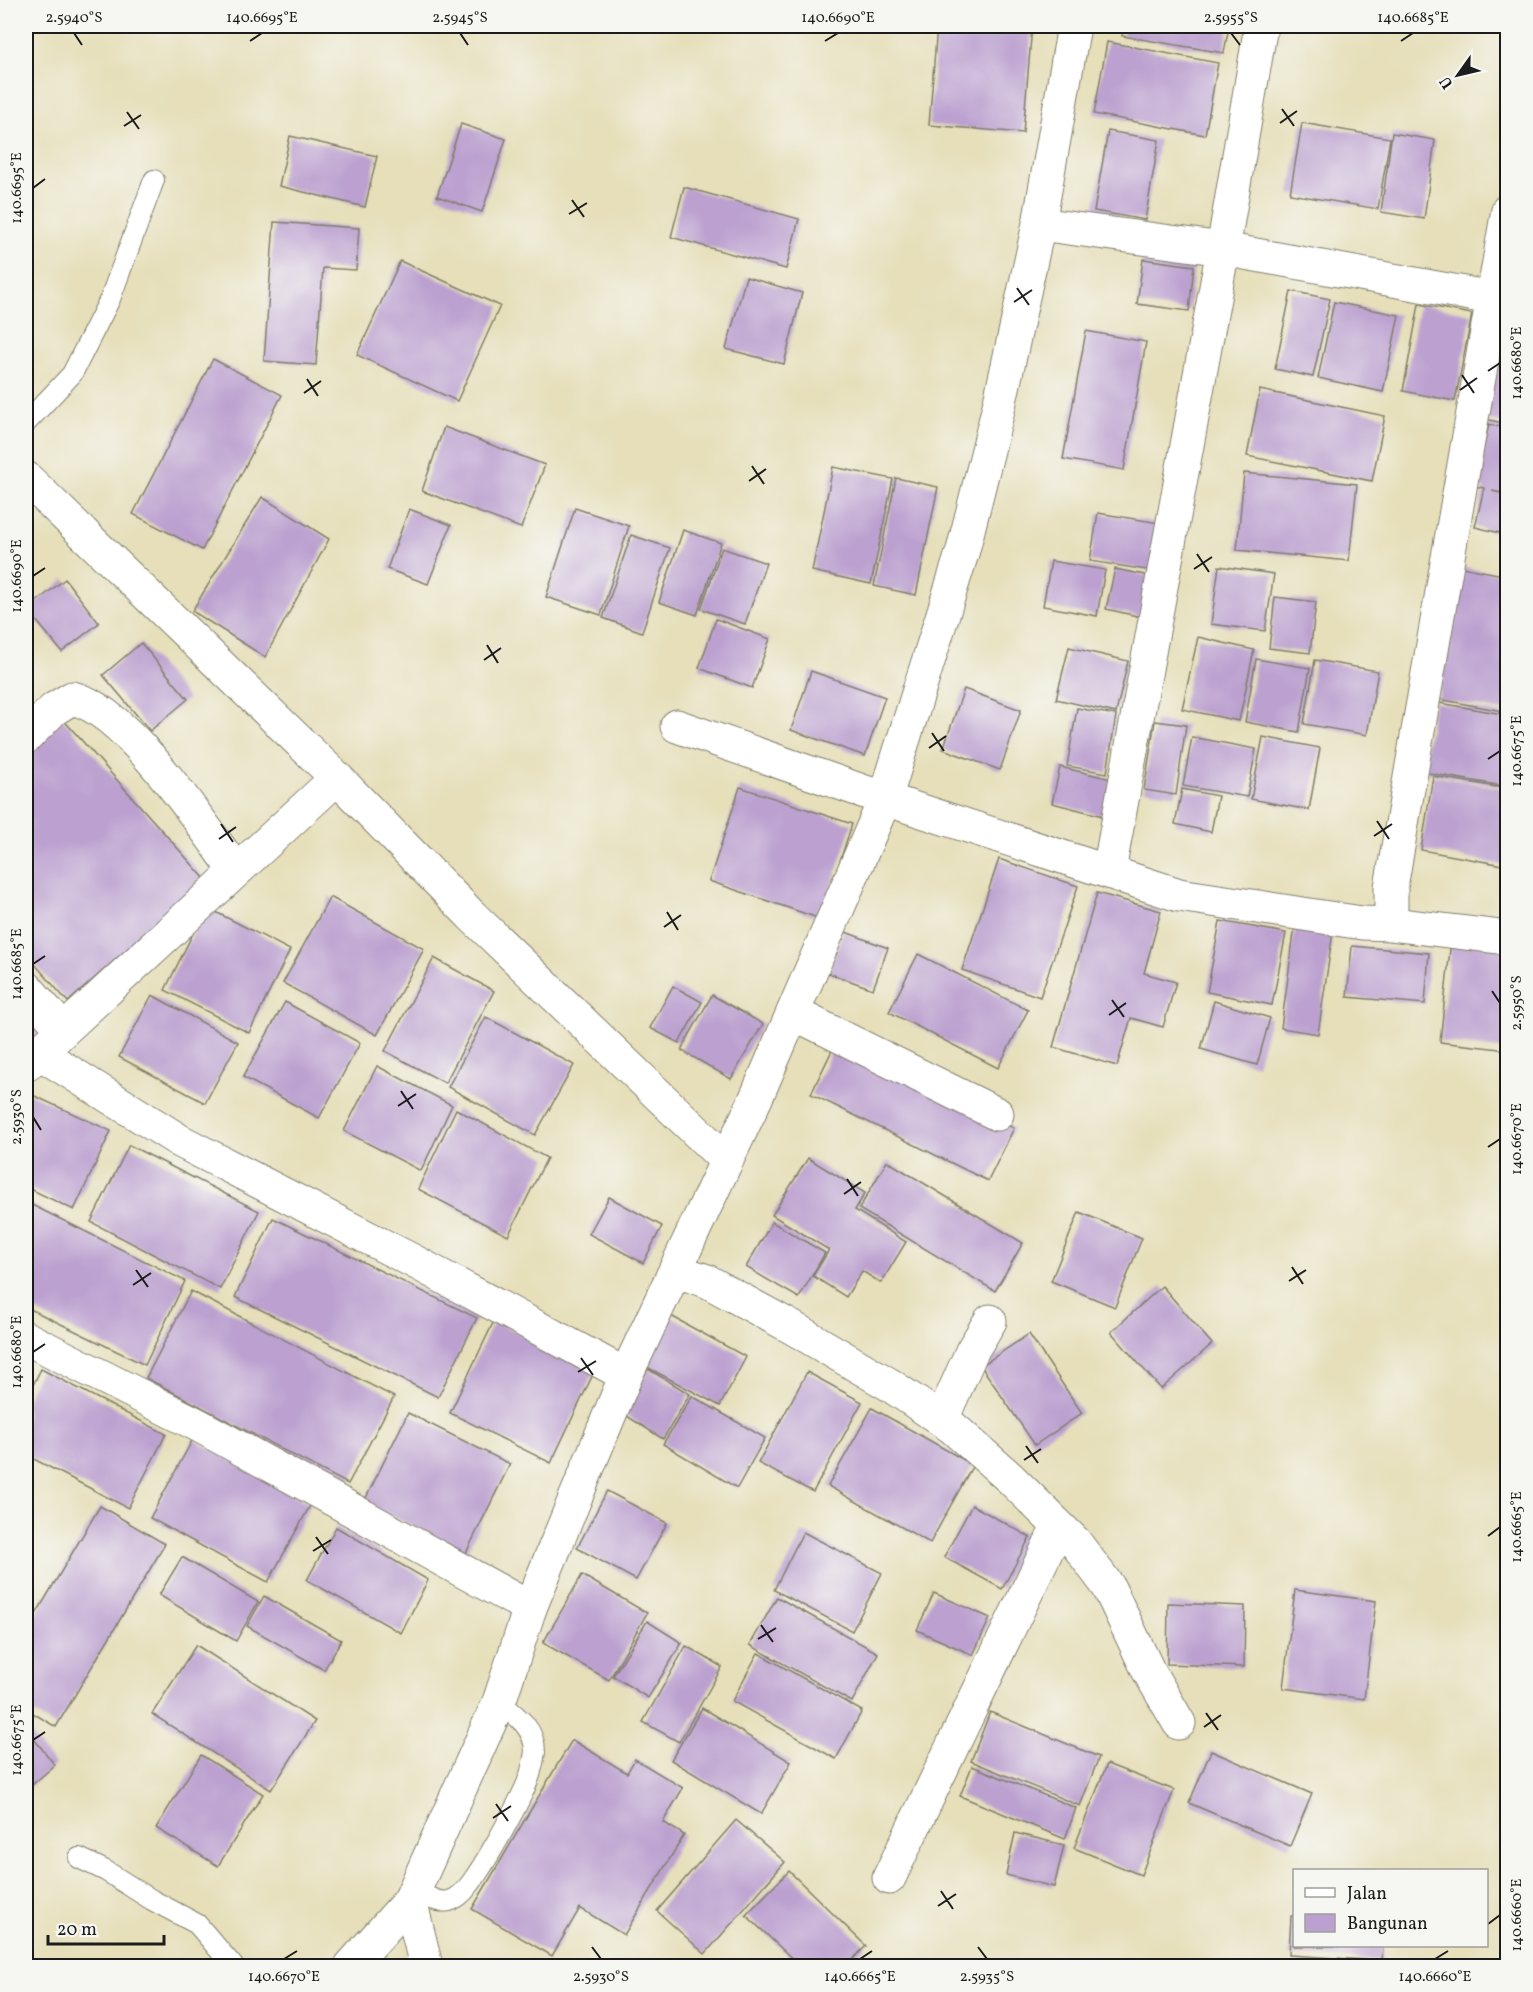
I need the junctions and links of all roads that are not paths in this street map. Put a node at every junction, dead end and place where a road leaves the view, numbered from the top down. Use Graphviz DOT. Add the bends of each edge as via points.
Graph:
graph roads {
  1 [pos="1074,26"];
  2 [pos="1262,26"];
  3 [pos="154,180"];
  4 [pos="1508,210"];
  5 [pos="1039,224"];
  6 [pos="1223,249"];
  7 [pos="1500,299"];
  8 [pos="26,423"];
  9 [pos="26,478"];
  10 [pos="677,726"];
  11 [pos="26,737"];
  12 [pos="337,778"];
  13 [pos="885,800"];
  14 [pos="236,871"];
  15 [pos="1109,871"];
  16 [pos="1391,924"];
  17 [pos="1508,938"];
  18 [pos="26,987"];
  19 [pos="792,1013"];
  20 [pos="63,1029"];
  21 [pos="32,1059"];
  22 [pos="997,1113"];
  23 [pos="726,1160"];
  24 [pos="676,1271"];
  25 [pos="990,1321"];
  26 [pos="26,1338"];
  27 [pos="626,1375"];
  28 [pos="942,1419"];
  29 [pos="1058,1527"];
  30 [pos="530,1608"];
  31 [pos="499,1702"];
  32 [pos="1179,1723"];
  33 [pos="79,1857"];
  34 [pos="889,1878"];
  35 [pos="412,1894"];
  36 [pos="233,1966"];
  37 [pos="351,1966"];
  38 [pos="426,1966"];
  1 -- 5 [label="street"];
  2 -- 6 [label="street"];
  3 -- 8 [label="lane" via="110,299 72,374"];
  4 -- 7 [label="street"];
  5 -- 6 [label="street"];
  5 -- 13 [label="street" via="963,550"];
  6 -- 7 [label="street"];
  6 -- 15 [label="street"];
  7 -- 16 [label="street" via="1432,643 1391,887"];
  9 -- 12 [label="street"];
  10 -- 13 [label="street"];
  11 -- 14 [label="street" via="62,703 72,698 91,704 144,751"];
  12 -- 14 [label="street"];
  12 -- 23 [label="street" via="471,915"];
  13 -- 15 [label="street"];
  13 -- 19 [label="street"];
  14 -- 20 [label="street"];
  15 -- 16 [label="street" via="1179,895"];
  16 -- 17 [label="street"];
  18 -- 20 [label="street"];
  19 -- 22 [label="street"];
  19 -- 23 [label="street"];
  20 -- 21 [label="street"];
  21 -- 27 [label="street"];
  23 -- 24 [label="street"];
  24 -- 27 [label="street"];
  24 -- 28 [label="street" via="707,1281 793,1328"];
  25 -- 28 [label="street"];
  26 -- 30 [label="street" via="198,1425"];
  27 -- 30 [label="street"];
  28 -- 29 [label="street" via="1010,1478"];
  29 -- 32 [label="street" via="1075,1542 1108,1586 1148,1670"];
  29 -- 34 [label="street"];
  30 -- 31 [label="street"];
  31 -- 35 [label="street"];
  31 -- 35 [label="lane" via="531,1732 535,1751 530,1774 493,1845 461,1894 448,1902"];
  33 -- 36 [label="lane" via="197,1924"];
  35 -- 37 [label="street"];
  35 -- 38 [label="street"];
}
